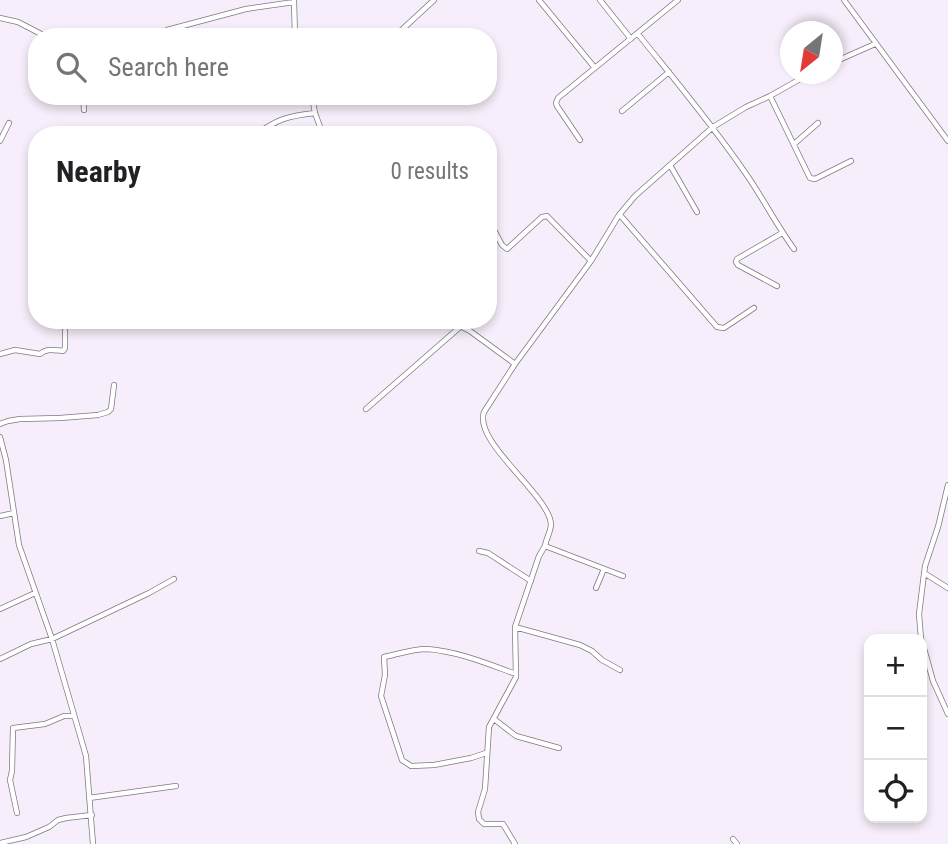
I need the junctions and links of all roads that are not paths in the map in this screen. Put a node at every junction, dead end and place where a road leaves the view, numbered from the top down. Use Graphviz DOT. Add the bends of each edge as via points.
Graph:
graph roads {
  1 [pos="434,0"];
  2 [pos="539,0"];
  3 [pos="600,0"];
  4 [pos="666,0"];
  5 [pos="678,0"];
  6 [pos="844,0"];
  7 [pos="294,1"];
  8 [pos="671,6"];
  9 [pos="0,18"];
  10 [pos="30,28"];
  11 [pos="175,28"];
  12 [pos="295,28"];
  13 [pos="404,28"];
  14 [pos="638,34"];
  15 [pos="631,39"];
  16 [pos="875,44"];
  17 [pos="843,57"];
  18 [pos="595,68"];
  19 [pos="669,72"];
  20 [pos="791,84"];
  21 [pos="769,96"];
  22 [pos="83,105"];
  23 [pos="314,105"];
  24 [pos="83,110"];
  25 [pos="622,111"];
  26 [pos="315,113"];
  27 [pos="9,123"];
  28 [pos="818,123"];
  29 [pos="268,126"];
  30 [pos="320,126"];
  31 [pos="713,127"];
  32 [pos="580,140"];
  33 [pos="0,141"];
  34 [pos="948,141"];
  35 [pos="794,144"];
  36 [pos="851,161"];
  37 [pos="670,165"];
  38 [pos="697,212"];
  39 [pos="620,215"];
  40 [pos="782,233"];
  41 [pos="497,236"];
  42 [pos="794,249"];
  43 [pos="591,261"];
  44 [pos="777,286"];
  45 [pos="754,308"];
  46 [pos="458,329"];
  47 [pos="465,329"];
  48 [pos="65,331"];
  49 [pos="0,354"];
  50 [pos="515,364"];
  51 [pos="114,385"];
  52 [pos="366,409"];
  53 [pos="0,425"];
  54 [pos="0,437"];
  55 [pos="948,485"];
  56 [pos="14,513"];
  57 [pos="0,516"];
  58 [pos="545,546"];
  59 [pos="479,551"];
  60 [pos="604,569"];
  61 [pos="924,573"];
  62 [pos="623,576"];
  63 [pos="174,579"];
  64 [pos="531,581"];
  65 [pos="596,588"];
  66 [pos="948,588"];
  67 [pos="35,593"];
  68 [pos="0,609"];
  69 [pos="515,627"];
  70 [pos="921,634"];
  71 [pos="52,639"];
  72 [pos="0,659"];
  73 [pos="927,659"];
  74 [pos="620,670"];
  75 [pos="516,674"];
  76 [pos="948,714"];
  77 [pos="74,716"];
  78 [pos="493,719"];
  79 [pos="559,748"];
  80 [pos="486,753"];
  81 [pos="176,786"];
  82 [pos="89,798"];
  83 [pos="17,813"];
  84 [pos="92,815"];
  85 [pos="0,843"];
  86 [pos="93,844"];
  87 [pos="515,844"];
  1 -- 13 [label="street"];
  2 -- 18 [label="street"];
  3 -- 15 [label="street"];
  4 -- 8 [label="street"];
  5 -- 8 [label="street"];
  6 -- 16 [label="street"];
  7 -- 11 [label="street"];
  7 -- 12 [label="street"];
  8 -- 14 [label="street"];
  9 -- 10 [label="street"];
  14 -- 15 [label="street"];
  14 -- 19 [label="street"];
  15 -- 18 [label="street"];
  16 -- 17 [label="street"];
  16 -- 34 [label="street"];
  18 -- 32 [label="street" via="556,103"];
  19 -- 25 [label="street"];
  19 -- 31 [label="street"];
  20 -- 21 [label="street"];
  21 -- 31 [label="street"];
  21 -- 35 [label="street"];
  22 -- 24 [label="street"];
  23 -- 26 [label="street"];
  26 -- 29 [label="street" via="290,116"];
  26 -- 30 [label="street"];
  27 -- 33 [label="street"];
  28 -- 35 [label="street"];
  31 -- 37 [label="street"];
  31 -- 40 [label="street"];
  35 -- 36 [label="street" via="813,179"];
  37 -- 38 [label="street"];
  37 -- 39 [label="street" via="643,187"];
  39 -- 43 [label="street"];
  39 -- 45 [label="street" via="717,327 724,328"];
  40 -- 42 [label="street"];
  40 -- 44 [label="street" via="736,262"];
  41 -- 43 [label="street" via="507,249 547,216"];
  43 -- 50 [label="street"];
  46 -- 52 [label="street"];
  47 -- 50 [label="street"];
  48 -- 49 [label="street" via="63,351"];
  50 -- 58 [label="street" via="482,421 509,466 548,516 551,526"];
  51 -- 53 [label="street" via="108,412 20,419"];
  54 -- 56 [label="street"];
  55 -- 61 [label="street"];
  56 -- 57 [label="street"];
  56 -- 67 [label="street"];
  58 -- 60 [label="street"];
  58 -- 64 [label="street"];
  59 -- 64 [label="street"];
  60 -- 62 [label="street"];
  60 -- 65 [label="street"];
  61 -- 66 [label="street"];
  61 -- 70 [label="street"];
  63 -- 71 [label="street"];
  64 -- 69 [label="street"];
  67 -- 68 [label="street"];
  67 -- 71 [label="street"];
  69 -- 74 [label="street" via="580,645"];
  69 -- 75 [label="street"];
  71 -- 72 [label="street"];
  71 -- 77 [label="street"];
  73 -- 76 [label="street"];
  75 -- 78 [label="street"];
  75 -- 80 [label="street" via="430,650 384,657 381,696 402,760 411,766 434,765"];
  77 -- 82 [label="street" via="86,756"];
  77 -- 83 [label="street" via="13,728 10,780"];
  78 -- 79 [label="street" via="516,736"];
  78 -- 80 [label="street"];
  80 -- 87 [label="street" via="478,817 484,824 503,824"];
  81 -- 82 [label="street"];
  82 -- 84 [label="street"];
  84 -- 85 [label="street" via="58,820 26,837"];
  84 -- 86 [label="street"];
}
